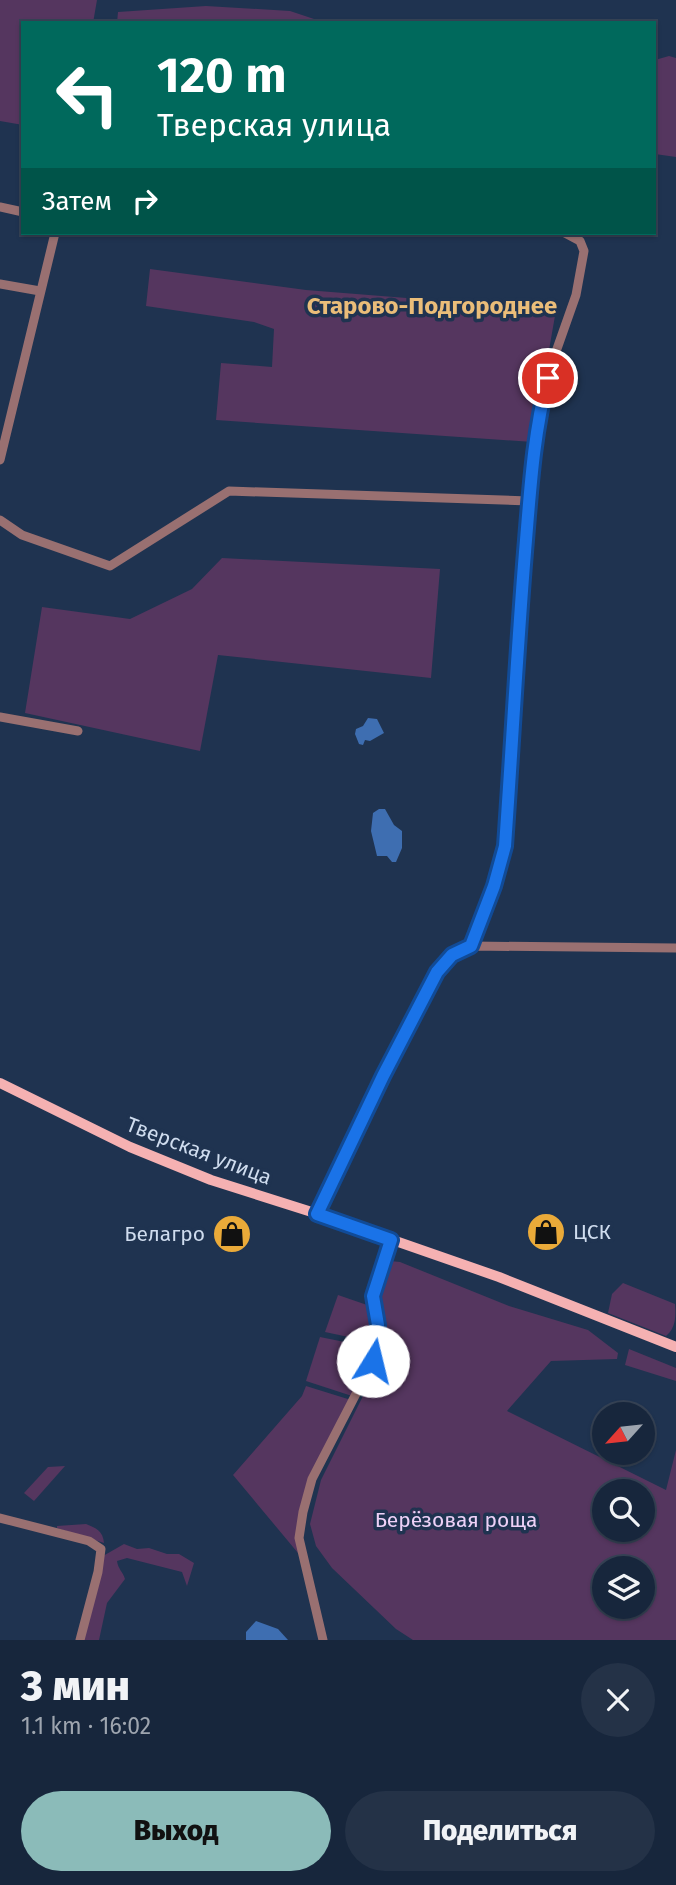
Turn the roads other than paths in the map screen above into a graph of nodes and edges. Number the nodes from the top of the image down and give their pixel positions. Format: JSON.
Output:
{"nodes":[{"id":1,"x":0,"y":207,"type":"edge"},
{"id":2,"x":21,"y":212,"type":"edge"},
{"id":3,"x":54,"y":235,"type":"edge"},
{"id":4,"x":572,"y":235,"type":"edge"},
{"id":5,"x":0,"y":284,"type":"edge"},
{"id":6,"x":40,"y":291,"type":"junction"},
{"id":7,"x":0,"y":460,"type":"edge"},
{"id":8,"x":529,"y":501,"type":"junction"},
{"id":9,"x":0,"y":520,"type":"edge"},
{"id":10,"x":0,"y":717,"type":"edge"},
{"id":11,"x":78,"y":731,"type":"dead end"},
{"id":12,"x":471,"y":946,"type":"junction"},
{"id":13,"x":676,"y":948,"type":"edge"},
{"id":14,"x":0,"y":1083,"type":"edge"},
{"id":15,"x":317,"y":1214,"type":"junction"},
{"id":16,"x":391,"y":1240,"type":"junction"},
{"id":17,"x":676,"y":1347,"type":"edge"},
{"id":18,"x":0,"y":1518,"type":"edge"},
{"id":19,"x":80,"y":1640,"type":"edge"},
{"id":20,"x":323,"y":1640,"type":"edge"}],
"edges":[{"from":1,"to":2,"type":"street"},
{"from":3,"to":6,"type":"street"},
{"from":4,"to":8,"type":"street"},
{"from":5,"to":6,"type":"street"},
{"from":6,"to":7,"type":"street"},
{"from":8,"to":9,"type":"street"},
{"from":8,"to":12,"type":"street"},
{"from":10,"to":11,"type":"street"},
{"from":12,"to":13,"type":"street"},
{"from":12,"to":15,"type":"street"},
{"from":14,"to":15,"type":"main road","name":"Тверская улица"},
{"from":15,"to":16,"type":"main road","name":"Тверская улица"},
{"from":16,"to":17,"type":"main road","name":"Тверская улица"},
{"from":16,"to":20,"type":"street"},
{"from":18,"to":19,"type":"street"}]}
